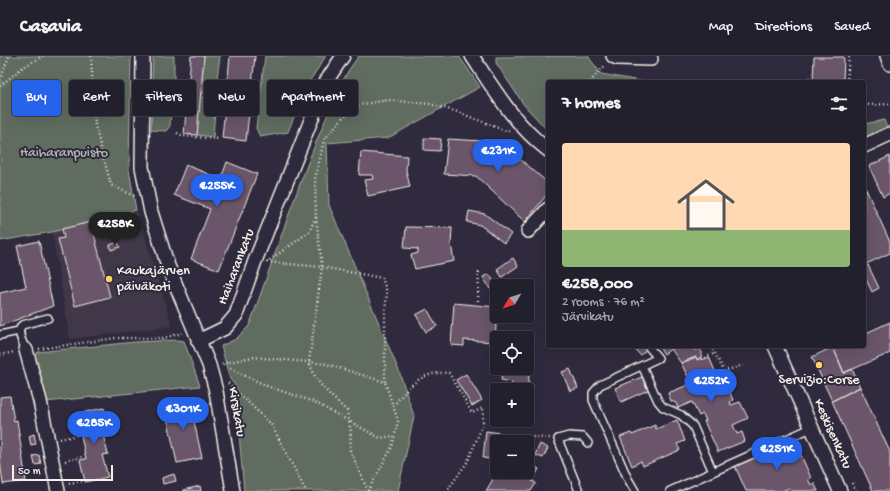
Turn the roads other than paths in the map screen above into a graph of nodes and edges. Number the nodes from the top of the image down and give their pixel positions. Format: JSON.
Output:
{"nodes":[{"id":1,"x":142,"y":56,"type":"edge"},
{"id":2,"x":343,"y":56,"type":"edge"},
{"id":3,"x":472,"y":56,"type":"edge"},
{"id":4,"x":888,"y":56,"type":"edge"},
{"id":5,"x":615,"y":57,"type":"edge"},
{"id":6,"x":652,"y":59,"type":"dead end"},
{"id":7,"x":890,"y":64,"type":"edge"},
{"id":8,"x":890,"y":134,"type":"edge"},
{"id":9,"x":866,"y":145,"type":"edge"},
{"id":10,"x":546,"y":148,"type":"edge"},
{"id":11,"x":546,"y":211,"type":"edge"},
{"id":12,"x":528,"y":231,"type":"dead end"},
{"id":13,"x":48,"y":318,"type":"dead end"},
{"id":14,"x":19,"y":331,"type":"junction"},
{"id":15,"x":0,"y":335,"type":"edge"},
{"id":16,"x":198,"y":341,"type":"junction"},
{"id":17,"x":650,"y":348,"type":"edge"},
{"id":18,"x":776,"y":348,"type":"edge"},
{"id":19,"x":26,"y":350,"type":"joint"},
{"id":20,"x":642,"y":366,"type":"junction"},
{"id":21,"x":811,"y":428,"type":"junction"},
{"id":22,"x":588,"y":443,"type":"dead end"},
{"id":23,"x":713,"y":472,"type":"junction"},
{"id":24,"x":58,"y":491,"type":"edge"},
{"id":25,"x":233,"y":491,"type":"edge"},
{"id":26,"x":579,"y":491,"type":"edge"},
{"id":27,"x":635,"y":491,"type":"edge"},
{"id":28,"x":670,"y":491,"type":"edge"},
{"id":29,"x":840,"y":491,"type":"edge"}],
"edges":[{"from":1,"to":16,"type":"street","name":"Kirsikatu"},
{"from":2,"to":16,"type":"street","name":"Haiharankatu"},
{"from":3,"to":10,"type":"street"},
{"from":4,"to":7,"type":"street"},
{"from":5,"to":6,"type":"street"},
{"from":8,"to":9,"type":"street"},
{"from":11,"to":12,"type":"street"},
{"from":13,"to":14,"type":"lane"},
{"from":14,"to":15,"type":"lane"},
{"from":14,"to":19,"type":"lane"},
{"from":16,"to":25,"type":"street","name":"Kirsikatu"},
{"from":17,"to":20,"type":"lane"},
{"from":18,"to":21,"type":"street","name":"Keskisenkatu"},
{"from":19,"to":24,"type":"street"},
{"from":20,"to":23,"type":"lane"},
{"from":20,"to":27,"type":"lane"},
{"from":21,"to":23,"type":"lane"},
{"from":21,"to":29,"type":"street","name":"Keskisenkatu"},
{"from":22,"to":26,"type":"lane"},
{"from":23,"to":28,"type":"lane"}]}
